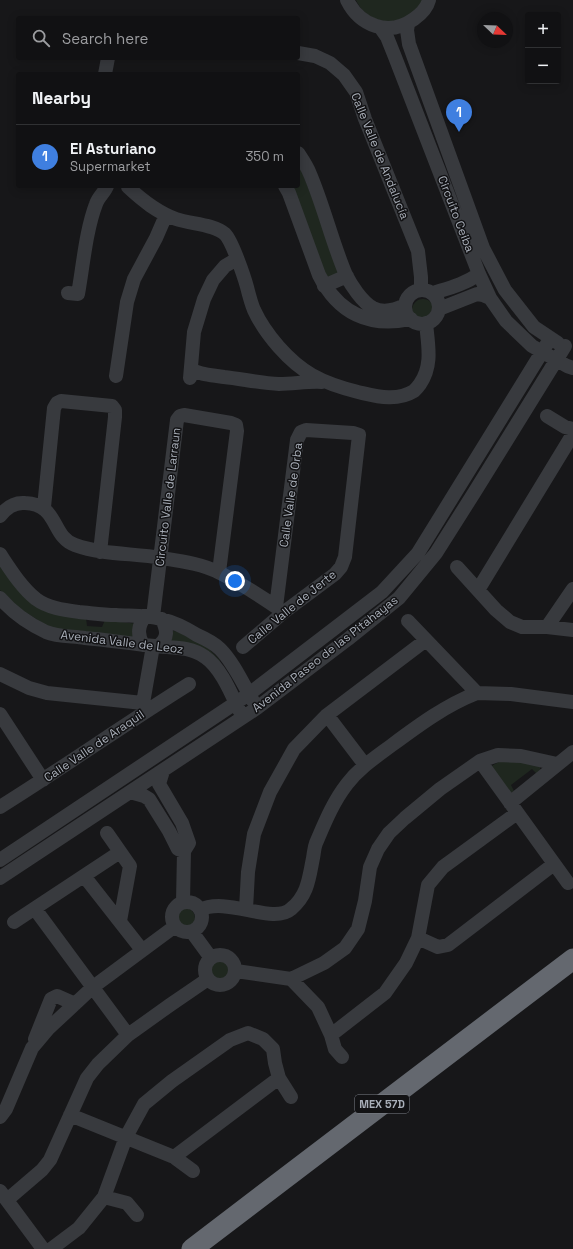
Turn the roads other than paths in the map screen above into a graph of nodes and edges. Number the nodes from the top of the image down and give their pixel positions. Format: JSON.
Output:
{"nodes":[{"id":1,"x":347,"y":0,"type":"edge"},
{"id":2,"x":429,"y":0,"type":"edge"},
{"id":3,"x":408,"y":24,"type":"junction"},
{"id":4,"x":380,"y":27,"type":"junction"},
{"id":5,"x":300,"y":53,"type":"edge"},
{"id":6,"x":108,"y":60,"type":"edge"},
{"id":7,"x":105,"y":72,"type":"edge"},
{"id":8,"x":300,"y":156,"type":"edge"},
{"id":9,"x":106,"y":188,"type":"edge"},
{"id":10,"x":112,"y":188,"type":"edge"},
{"id":11,"x":127,"y":188,"type":"edge"},
{"id":12,"x":130,"y":188,"type":"edge"},
{"id":13,"x":286,"y":188,"type":"edge"},
{"id":14,"x":166,"y":215,"type":"junction"},
{"id":15,"x":236,"y":259,"type":"junction"},
{"id":16,"x":479,"y":274,"type":"junction"},
{"id":17,"x":347,"y":276,"type":"junction"},
{"id":18,"x":324,"y":286,"type":"junction"},
{"id":19,"x":427,"y":291,"type":"junction"},
{"id":20,"x":68,"y":293,"type":"dead end"},
{"id":21,"x":490,"y":298,"type":"junction"},
{"id":22,"x":405,"y":305,"type":"junction"},
{"id":23,"x":439,"y":309,"type":"junction"},
{"id":24,"x":411,"y":319,"type":"junction"},
{"id":25,"x":426,"y":323,"type":"junction"},
{"id":26,"x":550,"y":339,"type":"junction"},
{"id":27,"x":569,"y":348,"type":"edge"},
{"id":28,"x":542,"y":352,"type":"junction"},
{"id":29,"x":556,"y":360,"type":"junction"},
{"id":30,"x":573,"y":368,"type":"edge"},
{"id":31,"x":116,"y":376,"type":"dead end"},
{"id":32,"x":327,"y":382,"type":"junction"},
{"id":33,"x":547,"y":416,"type":"dead end"},
{"id":34,"x":573,"y":429,"type":"edge"},
{"id":35,"x":573,"y":434,"type":"edge"},
{"id":36,"x":460,"y":486,"type":"junction"},
{"id":37,"x":474,"y":494,"type":"junction"},
{"id":38,"x":44,"y":507,"type":"junction"},
{"id":39,"x":0,"y":516,"type":"edge"},
{"id":40,"x":100,"y":552,"type":"junction"},
{"id":41,"x":0,"y":554,"type":"edge"},
{"id":42,"x":161,"y":557,"type":"junction"},
{"id":43,"x":341,"y":567,"type":"joint"},
{"id":44,"x":457,"y":567,"type":"dead end"},
{"id":45,"x":219,"y":572,"type":"junction"},
{"id":46,"x":573,"y":589,"type":"edge"},
{"id":47,"x":478,"y":590,"type":"junction"},
{"id":48,"x":0,"y":598,"type":"edge"},
{"id":49,"x":280,"y":609,"type":"junction"},
{"id":50,"x":153,"y":617,"type":"junction"},
{"id":51,"x":408,"y":621,"type":"dead end"},
{"id":52,"x":547,"y":627,"type":"junction"},
{"id":53,"x":573,"y":630,"type":"edge"},
{"id":54,"x":426,"y":640,"type":"junction"},
{"id":55,"x":151,"y":646,"type":"junction"},
{"id":56,"x":243,"y":647,"type":"dead end"},
{"id":57,"x":228,"y":659,"type":"junction"},
{"id":58,"x":216,"y":666,"type":"junction"},
{"id":59,"x":0,"y":674,"type":"edge"},
{"id":60,"x":189,"y":684,"type":"dead end"},
{"id":61,"x":477,"y":693,"type":"junction"},
{"id":62,"x":249,"y":694,"type":"junction"},
{"id":63,"x":573,"y":702,"type":"edge"},
{"id":64,"x":236,"y":703,"type":"junction"},
{"id":65,"x":143,"y":708,"type":"junction"},
{"id":66,"x":257,"y":708,"type":"junction"},
{"id":67,"x":0,"y":714,"type":"edge"},
{"id":68,"x":327,"y":715,"type":"junction"},
{"id":69,"x":243,"y":718,"type":"junction"},
{"id":70,"x":5,"y":732,"type":"edge"},
{"id":71,"x":573,"y":752,"type":"edge"},
{"id":72,"x":480,"y":761,"type":"junction"},
{"id":73,"x":557,"y":764,"type":"junction"},
{"id":74,"x":365,"y":765,"type":"junction"},
{"id":75,"x":163,"y":771,"type":"junction"},
{"id":76,"x":43,"y":780,"type":"junction"},
{"id":77,"x":130,"y":792,"type":"junction"},
{"id":78,"x":0,"y":807,"type":"edge"},
{"id":79,"x":513,"y":808,"type":"junction"},
{"id":80,"x":182,"y":823,"type":"junction"},
{"id":81,"x":169,"y":832,"type":"junction"},
{"id":82,"x":107,"y":833,"type":"dead end"},
{"id":83,"x":184,"y":851,"type":"junction"},
{"id":84,"x":120,"y":852,"type":"junction"},
{"id":85,"x":0,"y":860,"type":"edge"},
{"id":86,"x":554,"y":864,"type":"junction"},
{"id":87,"x":84,"y":876,"type":"junction"},
{"id":88,"x":0,"y":878,"type":"edge"},
{"id":89,"x":568,"y":883,"type":"dead end"},
{"id":90,"x":184,"y":902,"type":"junction"},
{"id":91,"x":35,"y":909,"type":"junction"},
{"id":92,"x":246,"y":909,"type":"junction"},
{"id":93,"x":200,"y":910,"type":"junction"},
{"id":94,"x":120,"y":921,"type":"junction"},
{"id":95,"x":14,"y":922,"type":"dead end"},
{"id":96,"x":174,"y":926,"type":"junction"},
{"id":97,"x":192,"y":932,"type":"junction"},
{"id":98,"x":418,"y":938,"type":"junction"},
{"id":99,"x":142,"y":950,"type":"junction"},
{"id":100,"x":211,"y":958,"type":"junction"},
{"id":101,"x":573,"y":959,"type":"edge"},
{"id":102,"x":236,"y":971,"type":"junction"},
{"id":103,"x":573,"y":976,"type":"edge"},
{"id":104,"x":291,"y":979,"type":"junction"},
{"id":105,"x":208,"y":980,"type":"junction"},
{"id":106,"x":92,"y":987,"type":"junction"},
{"id":107,"x":75,"y":1004,"type":"junction"},
{"id":108,"x":128,"y":1035,"type":"junction"},
{"id":109,"x":331,"y":1035,"type":"junction"},
{"id":110,"x":32,"y":1048,"type":"junction"},
{"id":111,"x":342,"y":1057,"type":"dead end"},
{"id":112,"x":279,"y":1078,"type":"junction"},
{"id":113,"x":291,"y":1097,"type":"dead end"},
{"id":114,"x":70,"y":1115,"type":"junction"},
{"id":115,"x":0,"y":1118,"type":"edge"},
{"id":116,"x":126,"y":1137,"type":"junction"},
{"id":117,"x":174,"y":1157,"type":"junction"},
{"id":118,"x":193,"y":1171,"type":"dead end"},
{"id":119,"x":3,"y":1196,"type":"edge"},
{"id":120,"x":104,"y":1197,"type":"junction"},
{"id":121,"x":137,"y":1215,"type":"dead end"},
{"id":122,"x":43,"y":1249,"type":"edge"},
{"id":123,"x":51,"y":1249,"type":"edge"},
{"id":124,"x":192,"y":1249,"type":"edge"},
{"id":125,"x":213,"y":1249,"type":"edge"}],
"edges":[{"from":1,"to":4,"type":"street"},
{"from":2,"to":3,"type":"street"},
{"from":3,"to":4,"type":"street"},
{"from":3,"to":26,"type":"street","name":"Circuito Ceiba"},
{"from":4,"to":16,"type":"street","name":"Circuito Ceiba"},
{"from":5,"to":19,"type":"street","name":"Calle Valle de Andalucía"},
{"from":6,"to":7,"type":"street"},
{"from":8,"to":17,"type":"street"},
{"from":9,"to":20,"type":"street"},
{"from":10,"to":11,"type":"street"},
{"from":12,"to":14,"type":"street"},
{"from":13,"to":18,"type":"street"},
{"from":14,"to":15,"type":"street"},
{"from":14,"to":31,"type":"street"},
{"from":15,"to":32,"type":"street"},
{"from":15,"to":32,"type":"street"},
{"from":16,"to":19,"type":"street"},
{"from":16,"to":21,"type":"street","name":"Circuito Ceiba"},
{"from":17,"to":18,"type":"street"},
{"from":17,"to":22,"type":"street"},
{"from":18,"to":24,"type":"street"},
{"from":19,"to":22,"type":"street"},
{"from":19,"to":23,"type":"street"},
{"from":21,"to":23,"type":"street"},
{"from":21,"to":28,"type":"street","name":"Circuito Ceiba"},
{"from":22,"to":24,"type":"street"},
{"from":23,"to":25,"type":"street"},
{"from":24,"to":25,"type":"street"},
{"from":25,"to":32,"type":"street"},
{"from":26,"to":27,"type":"street","name":"Circuito Ceiba"},
{"from":26,"to":28,"type":"street","name":"Avenida Paseo de las Pitahayas"},
{"from":27,"to":29,"type":"street","name":"Avenida Paseo de las Pitahayas"},
{"from":28,"to":29,"type":"street","name":"Circuito Ceiba"},
{"from":28,"to":36,"type":"street","name":"Avenida Paseo de las Pitahayas"},
{"from":29,"to":30,"type":"street","name":"Circuito Ceiba"},
{"from":29,"to":37,"type":"street","name":"Avenida Paseo de las Pitahayas"},
{"from":33,"to":34,"type":"street"},
{"from":35,"to":47,"type":"street"},
{"from":36,"to":37,"type":"street"},
{"from":36,"to":62,"type":"street","name":"Avenida Paseo de las Pitahayas"},
{"from":37,"to":66,"type":"street","name":"Avenida Paseo de las Pitahayas"},
{"from":38,"to":39,"type":"street"},
{"from":38,"to":40,"type":"street"},
{"from":38,"to":40,"type":"street"},
{"from":40,"to":42,"type":"street"},
{"from":41,"to":50,"type":"street","name":"Avenida Valle de Leoz"},
{"from":42,"to":45,"type":"street"},
{"from":42,"to":45,"type":"street","name":"Circuito Valle de Larraun"},
{"from":42,"to":50,"type":"street","name":"Circuito Valle de Larraun"},
{"from":43,"to":49,"type":"street","name":"Calle Valle de Jerte"},
{"from":43,"to":49,"type":"street","name":"Calle Valle de Orba"},
{"from":44,"to":47,"type":"street"},
{"from":45,"to":49,"type":"street"},
{"from":46,"to":52,"type":"street"},
{"from":47,"to":52,"type":"street"},
{"from":48,"to":55,"type":"street","name":"Avenida Valle de Leoz"},
{"from":49,"to":56,"type":"street","name":"Calle Valle de Jerte"},
{"from":50,"to":55,"type":"street","name":"Circuito Valle de Larraun"},
{"from":50,"to":55,"type":"street","name":"Circuito Valle de Larraun"},
{"from":50,"to":57,"type":"street","name":"Avenida Valle de Leoz"},
{"from":51,"to":54,"type":"street"},
{"from":52,"to":53,"type":"street"},
{"from":54,"to":61,"type":"street"},
{"from":54,"to":68,"type":"street"},
{"from":55,"to":58,"type":"street","name":"Avenida Valle de Leoz"},
{"from":55,"to":65,"type":"street","name":"Circuito Valle de Larraun"},
{"from":57,"to":58,"type":"street"},
{"from":57,"to":62,"type":"street","name":"Avenida Valle de Leoz"},
{"from":58,"to":64,"type":"street","name":"Avenida Valle de Leoz"},
{"from":59,"to":65,"type":"street"},
{"from":60,"to":65,"type":"street","name":"Calle Valle de Araquil"},
{"from":61,"to":63,"type":"street"},
{"from":61,"to":74,"type":"street"},
{"from":62,"to":64,"type":"street","name":"Avenida Paseo de las Pitahayas"},
{"from":62,"to":66,"type":"street","name":"Avenida Valle de Leoz"},
{"from":64,"to":69,"type":"street","name":"Avenida Valle de Leoz"},
{"from":64,"to":85,"type":"street","name":"Avenida Paseo de las Pitahayas"},
{"from":65,"to":76,"type":"street","name":"Calle Valle de Araquil"},
{"from":66,"to":69,"type":"street","name":"Avenida Paseo de las Pitahayas"},
{"from":67,"to":70,"type":"street"},
{"from":68,"to":74,"type":"street"},
{"from":68,"to":92,"type":"street"},
{"from":69,"to":75,"type":"street","name":"Avenida Paseo de las Pitahayas"},
{"from":70,"to":76,"type":"street"},
{"from":71,"to":73,"type":"street"},
{"from":72,"to":73,"type":"street"},
{"from":72,"to":79,"type":"street"},
{"from":72,"to":104,"type":"street"},
{"from":73,"to":79,"type":"street"},
{"from":74,"to":92,"type":"street"},
{"from":75,"to":77,"type":"street","name":"Avenida Paseo de las Pitahayas"},
{"from":75,"to":80,"type":"street"},
{"from":76,"to":78,"type":"street","name":"Calle Valle de Araquil"},
{"from":77,"to":81,"type":"street"},
{"from":77,"to":88,"type":"street","name":"Avenida Paseo de las Pitahayas"},
{"from":79,"to":86,"type":"street"},
{"from":79,"to":98,"type":"street"},
{"from":80,"to":81,"type":"street"},
{"from":80,"to":83,"type":"street"},
{"from":81,"to":83,"type":"street"},
{"from":82,"to":84,"type":"street"},
{"from":83,"to":90,"type":"street"},
{"from":84,"to":87,"type":"street"},
{"from":84,"to":94,"type":"street"},
{"from":86,"to":89,"type":"street"},
{"from":86,"to":98,"type":"street"},
{"from":87,"to":91,"type":"street"},
{"from":87,"to":94,"type":"street"},
{"from":90,"to":93,"type":"street"},
{"from":90,"to":96,"type":"street"},
{"from":91,"to":95,"type":"street"},
{"from":91,"to":106,"type":"street"},
{"from":92,"to":93,"type":"street"},
{"from":93,"to":97,"type":"street"},
{"from":94,"to":99,"type":"street"},
{"from":96,"to":97,"type":"street"},
{"from":96,"to":99,"type":"street"},
{"from":97,"to":100,"type":"street"},
{"from":98,"to":109,"type":"street"},
{"from":99,"to":106,"type":"street"},
{"from":100,"to":102,"type":"street"},
{"from":100,"to":105,"type":"street"},
{"from":101,"to":124,"type":"highway","number":"MEX 57D"},
{"from":102,"to":104,"type":"street"},
{"from":102,"to":105,"type":"street"},
{"from":103,"to":125,"type":"highway","number":"MEX 57D"},
{"from":104,"to":109,"type":"street"},
{"from":105,"to":108,"type":"street"},
{"from":106,"to":107,"type":"street"},
{"from":106,"to":108,"type":"street"},
{"from":107,"to":110,"type":"street"},
{"from":107,"to":110,"type":"street"},
{"from":108,"to":114,"type":"street"},
{"from":109,"to":111,"type":"street"},
{"from":110,"to":115,"type":"street"},
{"from":112,"to":113,"type":"street"},
{"from":112,"to":116,"type":"street"},
{"from":112,"to":117,"type":"street"},
{"from":114,"to":116,"type":"street"},
{"from":114,"to":119,"type":"street"},
{"from":116,"to":117,"type":"street"},
{"from":116,"to":120,"type":"street"},
{"from":117,"to":118,"type":"street"},
{"from":119,"to":122,"type":"street"},
{"from":120,"to":121,"type":"street"},
{"from":120,"to":123,"type":"street"}]}
